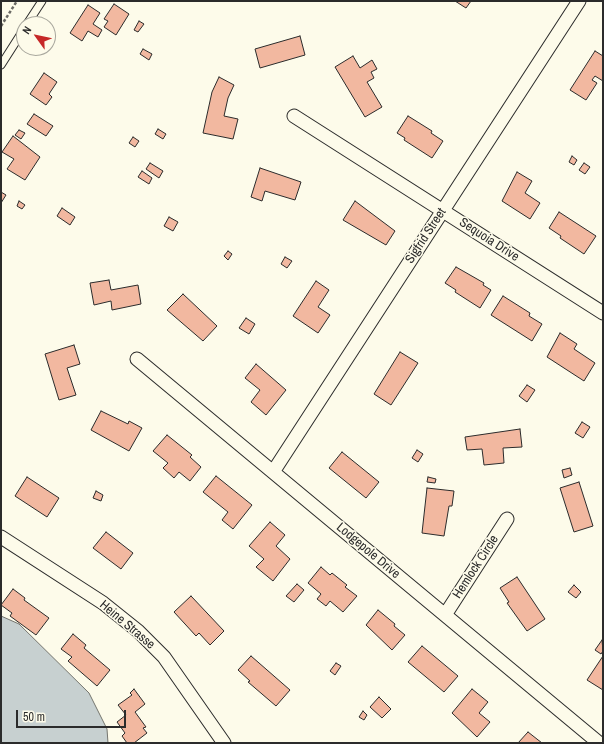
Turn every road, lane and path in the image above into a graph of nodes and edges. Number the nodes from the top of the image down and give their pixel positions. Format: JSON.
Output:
{"nodes":[{"id":1,"x":17,"y":1,"type":"edge"},
{"id":2,"x":42,"y":1,"type":"edge"},
{"id":3,"x":579,"y":1,"type":"edge"},
{"id":4,"x":32,"y":16,"type":"edge"},
{"id":5,"x":1,"y":26,"type":"edge"},
{"id":6,"x":16,"y":41,"type":"edge"},
{"id":7,"x":1,"y":64,"type":"edge"},
{"id":8,"x":294,"y":116,"type":"dead end"},
{"id":9,"x":442,"y":210,"type":"junction"},
{"id":10,"x":603,"y":313,"type":"edge"},
{"id":11,"x":137,"y":359,"type":"dead end"},
{"id":12,"x":273,"y":472,"type":"junction"},
{"id":13,"x":507,"y":519,"type":"dead end"},
{"id":14,"x":1,"y":537,"type":"edge"},
{"id":15,"x":445,"y":615,"type":"junction"},
{"id":16,"x":224,"y":743,"type":"edge"},
{"id":17,"x":600,"y":743,"type":"edge"}],
"edges":[{"from":1,"to":5,"type":"path"},
{"from":2,"to":4,"type":"lane"},
{"from":3,"to":9,"type":"street","name":"Sigfrid Street"},
{"from":6,"to":7,"type":"lane"},
{"from":8,"to":9,"type":"street","name":"Sequoia Drive"},
{"from":9,"to":10,"type":"street","name":"Sequoia Drive"},
{"from":9,"to":12,"type":"street","name":"Sigfrid Street"},
{"from":11,"to":12,"type":"street","name":"Lodgepole Drive"},
{"from":12,"to":15,"type":"street","name":"Lodgepole Drive"},
{"from":13,"to":15,"type":"street","name":"Hemlock Circle"},
{"from":14,"to":16,"type":"street","name":"Heine Strasse"},
{"from":15,"to":17,"type":"street","name":"Lodgepole Drive"}]}
